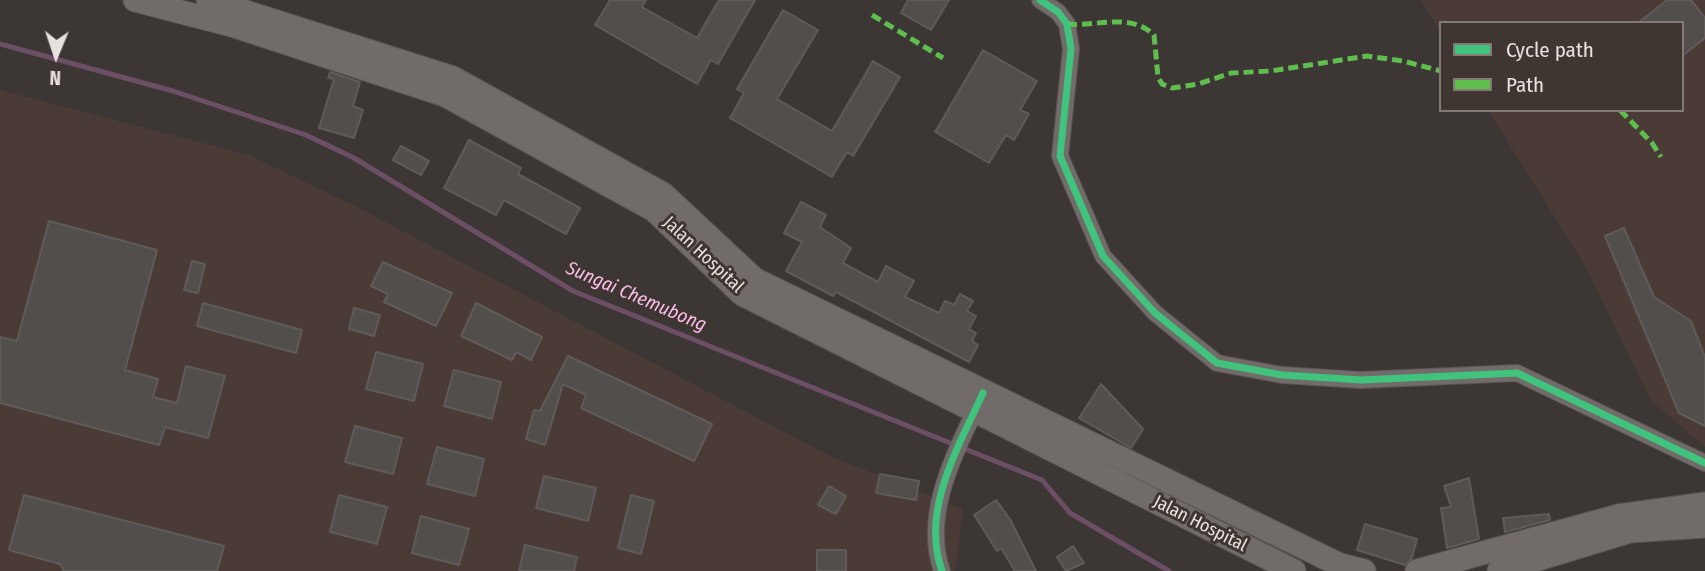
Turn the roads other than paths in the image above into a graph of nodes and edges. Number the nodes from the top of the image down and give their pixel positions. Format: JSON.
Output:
{"nodes":[{"id":1,"x":135,"y":0,"type":"edge"},
{"id":2,"x":208,"y":0,"type":"edge"},
{"id":3,"x":1040,"y":0,"type":"edge"},
{"id":4,"x":659,"y":202,"type":"junction"},
{"id":5,"x":975,"y":410,"type":"junction"},
{"id":6,"x":1705,"y":463,"type":"edge"},
{"id":7,"x":1705,"y":504,"type":"edge"},
{"id":8,"x":1705,"y":526,"type":"edge"},
{"id":9,"x":942,"y":571,"type":"edge"},
{"id":10,"x":1294,"y":571,"type":"edge"},
{"id":11,"x":1364,"y":571,"type":"edge"},
{"id":12,"x":1417,"y":571,"type":"edge"},
{"id":13,"x":1499,"y":571,"type":"edge"}],
"edges":[{"from":1,"to":4,"type":"main road","name":"Jalan Hospital"},
{"from":2,"to":4,"type":"main road","name":"Jalan Hospital"},
{"from":3,"to":6,"type":"street"},
{"from":4,"to":5,"type":"main road","name":"Jalan Hospital"},
{"from":5,"to":9,"type":"street"},
{"from":5,"to":10,"type":"main road","name":"Jalan Hospital"},
{"from":5,"to":11,"type":"main road","name":"Jalan Hospital"},
{"from":7,"to":12,"type":"main road"},
{"from":8,"to":13,"type":"main road"}]}
